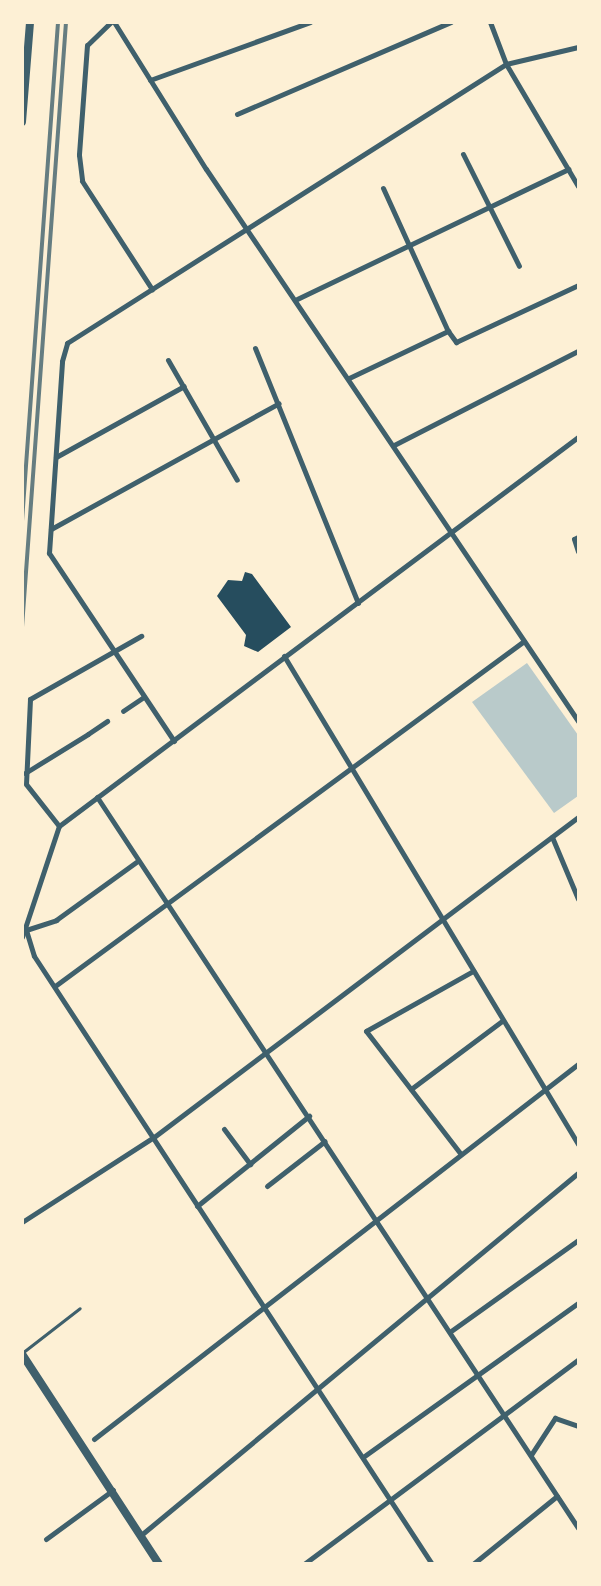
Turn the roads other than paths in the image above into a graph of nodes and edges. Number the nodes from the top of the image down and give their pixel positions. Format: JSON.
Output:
{"nodes":[{"id":1,"x":30,"y":22,"type":"edge"},
{"id":2,"x":113,"y":22,"type":"edge"},
{"id":3,"x":310,"y":22,"type":"edge"},
{"id":4,"x":451,"y":22,"type":"edge"},
{"id":5,"x":490,"y":22,"type":"edge"},
{"id":6,"x":578,"y":47,"type":"edge"},
{"id":7,"x":506,"y":64,"type":"junction"},
{"id":8,"x":150,"y":80,"type":"junction"},
{"id":9,"x":24,"y":88,"type":"edge"},
{"id":10,"x":237,"y":114,"type":"dead end"},
{"id":11,"x":22,"y":122,"type":"edge"},
{"id":12,"x":464,"y":154,"type":"dead end"},
{"id":13,"x":568,"y":169,"type":"junction"},
{"id":14,"x":578,"y":186,"type":"edge"},
{"id":15,"x":382,"y":188,"type":"dead end"},
{"id":16,"x":490,"y":208,"type":"junction"},
{"id":17,"x":249,"y":230,"type":"junction"},
{"id":18,"x":409,"y":245,"type":"junction"},
{"id":19,"x":519,"y":266,"type":"dead end"},
{"id":20,"x":578,"y":285,"type":"edge"},
{"id":21,"x":152,"y":289,"type":"junction"},
{"id":22,"x":297,"y":299,"type":"junction"},
{"id":23,"x":448,"y":331,"type":"junction"},
{"id":24,"x":256,"y":348,"type":"dead end"},
{"id":25,"x":578,"y":351,"type":"edge"},
{"id":26,"x":168,"y":360,"type":"dead end"},
{"id":27,"x":349,"y":378,"type":"junction"},
{"id":28,"x":184,"y":386,"type":"junction"},
{"id":29,"x":279,"y":403,"type":"junction"},
{"id":30,"x":578,"y":437,"type":"edge"},
{"id":31,"x":214,"y":438,"type":"junction"},
{"id":32,"x":394,"y":445,"type":"junction"},
{"id":33,"x":56,"y":456,"type":"junction"},
{"id":34,"x":237,"y":480,"type":"dead end"},
{"id":35,"x":51,"y":529,"type":"junction"},
{"id":36,"x":453,"y":534,"type":"junction"},
{"id":37,"x":576,"y":538,"type":"edge"},
{"id":38,"x":578,"y":551,"type":"edge"},
{"id":39,"x":358,"y":603,"type":"junction"},
{"id":40,"x":141,"y":636,"type":"dead end"},
{"id":41,"x":524,"y":642,"type":"junction"},
{"id":42,"x":112,"y":651,"type":"junction"},
{"id":43,"x":284,"y":656,"type":"junction"},
{"id":44,"x":144,"y":697,"type":"junction"},
{"id":45,"x":123,"y":711,"type":"dead end"},
{"id":46,"x":107,"y":721,"type":"dead end"},
{"id":47,"x":578,"y":721,"type":"edge"},
{"id":48,"x":88,"y":734,"type":"joint"},
{"id":49,"x":174,"y":741,"type":"junction"},
{"id":50,"x":352,"y":768,"type":"junction"},
{"id":51,"x":25,"y":773,"type":"junction"},
{"id":52,"x":97,"y":797,"type":"junction"},
{"id":53,"x":578,"y":817,"type":"edge"},
{"id":54,"x":59,"y":826,"type":"junction"},
{"id":55,"x":552,"y":837,"type":"junction"},
{"id":56,"x":136,"y":862,"type":"junction"},
{"id":57,"x":576,"y":884,"type":"edge"},
{"id":58,"x":578,"y":899,"type":"edge"},
{"id":59,"x":164,"y":905,"type":"junction"},
{"id":60,"x":443,"y":918,"type":"junction"},
{"id":61,"x":26,"y":930,"type":"junction"},
{"id":62,"x":22,"y":937,"type":"edge"},
{"id":63,"x":473,"y":971,"type":"junction"},
{"id":64,"x":55,"y":986,"type":"junction"},
{"id":65,"x":502,"y":1021,"type":"junction"},
{"id":66,"x":264,"y":1053,"type":"junction"},
{"id":67,"x":578,"y":1064,"type":"edge"},
{"id":68,"x":411,"y":1089,"type":"junction"},
{"id":69,"x":545,"y":1090,"type":"junction"},
{"id":70,"x":310,"y":1116,"type":"junction"},
{"id":71,"x":224,"y":1128,"type":"dead end"},
{"id":72,"x":154,"y":1137,"type":"junction"},
{"id":73,"x":325,"y":1141,"type":"junction"},
{"id":74,"x":578,"y":1144,"type":"edge"},
{"id":75,"x":460,"y":1153,"type":"junction"},
{"id":76,"x":250,"y":1164,"type":"junction"},
{"id":77,"x":578,"y":1173,"type":"edge"},
{"id":78,"x":267,"y":1186,"type":"dead end"},
{"id":79,"x":197,"y":1206,"type":"junction"},
{"id":80,"x":374,"y":1219,"type":"junction"},
{"id":81,"x":22,"y":1222,"type":"edge"},
{"id":82,"x":578,"y":1240,"type":"edge"},
{"id":83,"x":428,"y":1296,"type":"junction"},
{"id":84,"x":578,"y":1303,"type":"edge"},
{"id":85,"x":80,"y":1308,"type":"dead end"},
{"id":86,"x":261,"y":1309,"type":"junction"},
{"id":87,"x":451,"y":1331,"type":"junction"},
{"id":88,"x":22,"y":1353,"type":"edge"},
{"id":89,"x":578,"y":1360,"type":"edge"},
{"id":90,"x":479,"y":1372,"type":"junction"},
{"id":91,"x":316,"y":1386,"type":"junction"},
{"id":92,"x":504,"y":1414,"type":"junction"},
{"id":93,"x":578,"y":1426,"type":"edge"},
{"id":94,"x":94,"y":1439,"type":"dead end"},
{"id":95,"x":531,"y":1455,"type":"junction"},
{"id":96,"x":363,"y":1457,"type":"junction"},
{"id":97,"x":114,"y":1490,"type":"junction"},
{"id":98,"x":557,"y":1496,"type":"junction"},
{"id":99,"x":390,"y":1498,"type":"junction"},
{"id":100,"x":578,"y":1528,"type":"edge"},
{"id":101,"x":141,"y":1535,"type":"junction"},
{"id":102,"x":46,"y":1538,"type":"dead end"},
{"id":103,"x":159,"y":1564,"type":"edge"},
{"id":104,"x":304,"y":1564,"type":"edge"},
{"id":105,"x":432,"y":1564,"type":"edge"},
{"id":106,"x":473,"y":1564,"type":"edge"}],
"edges":[{"from":1,"to":9,"type":"street"},
{"from":2,"to":8,"type":"street"},
{"from":2,"to":21,"type":"street"},
{"from":3,"to":8,"type":"street"},
{"from":4,"to":10,"type":"street"},
{"from":5,"to":7,"type":"street"},
{"from":6,"to":7,"type":"street"},
{"from":7,"to":13,"type":"street"},
{"from":7,"to":17,"type":"street"},
{"from":8,"to":17,"type":"street"},
{"from":9,"to":11,"type":"street"},
{"from":12,"to":16,"type":"street"},
{"from":13,"to":14,"type":"street"},
{"from":13,"to":16,"type":"street"},
{"from":15,"to":18,"type":"street"},
{"from":16,"to":18,"type":"street"},
{"from":16,"to":19,"type":"street"},
{"from":17,"to":21,"type":"street"},
{"from":17,"to":22,"type":"street"},
{"from":18,"to":22,"type":"street"},
{"from":18,"to":23,"type":"street"},
{"from":20,"to":23,"type":"street"},
{"from":21,"to":33,"type":"street"},
{"from":22,"to":27,"type":"street"},
{"from":23,"to":27,"type":"street"},
{"from":24,"to":29,"type":"street"},
{"from":25,"to":32,"type":"street"},
{"from":26,"to":28,"type":"street"},
{"from":27,"to":32,"type":"street"},
{"from":28,"to":31,"type":"street"},
{"from":28,"to":33,"type":"street"},
{"from":29,"to":31,"type":"street"},
{"from":29,"to":39,"type":"street"},
{"from":30,"to":36,"type":"street"},
{"from":31,"to":34,"type":"street"},
{"from":31,"to":35,"type":"street"},
{"from":32,"to":36,"type":"street"},
{"from":33,"to":35,"type":"street"},
{"from":35,"to":42,"type":"street"},
{"from":36,"to":39,"type":"street"},
{"from":36,"to":41,"type":"street"},
{"from":37,"to":38,"type":"street"},
{"from":39,"to":43,"type":"street"},
{"from":40,"to":42,"type":"street"},
{"from":41,"to":47,"type":"street"},
{"from":41,"to":50,"type":"street"},
{"from":42,"to":44,"type":"street"},
{"from":42,"to":51,"type":"street"},
{"from":43,"to":49,"type":"street"},
{"from":43,"to":50,"type":"street"},
{"from":44,"to":45,"type":"street"},
{"from":44,"to":49,"type":"street"},
{"from":46,"to":48,"type":"street"},
{"from":48,"to":51,"type":"street"},
{"from":49,"to":52,"type":"street"},
{"from":50,"to":59,"type":"street"},
{"from":50,"to":60,"type":"street"},
{"from":51,"to":54,"type":"street"},
{"from":52,"to":54,"type":"street"},
{"from":52,"to":56,"type":"street"},
{"from":53,"to":55,"type":"street"},
{"from":54,"to":61,"type":"street"},
{"from":55,"to":57,"type":"street"},
{"from":55,"to":60,"type":"street"},
{"from":56,"to":59,"type":"street"},
{"from":56,"to":61,"type":"street"},
{"from":57,"to":58,"type":"street"},
{"from":59,"to":64,"type":"street"},
{"from":59,"to":66,"type":"street"},
{"from":60,"to":63,"type":"street"},
{"from":60,"to":66,"type":"street"},
{"from":61,"to":62,"type":"street"},
{"from":61,"to":64,"type":"street"},
{"from":63,"to":65,"type":"street"},
{"from":63,"to":68,"type":"street"},
{"from":64,"to":72,"type":"street"},
{"from":65,"to":68,"type":"street"},
{"from":65,"to":69,"type":"street"},
{"from":66,"to":70,"type":"street"},
{"from":66,"to":72,"type":"street"},
{"from":67,"to":69,"type":"street"},
{"from":68,"to":75,"type":"street"},
{"from":69,"to":74,"type":"street"},
{"from":69,"to":75,"type":"street"},
{"from":70,"to":73,"type":"street"},
{"from":70,"to":76,"type":"street"},
{"from":71,"to":76,"type":"street"},
{"from":72,"to":79,"type":"street"},
{"from":72,"to":81,"type":"street"},
{"from":73,"to":78,"type":"street"},
{"from":73,"to":80,"type":"street"},
{"from":75,"to":80,"type":"street"},
{"from":76,"to":79,"type":"street"},
{"from":77,"to":83,"type":"street"},
{"from":79,"to":86,"type":"street"},
{"from":80,"to":83,"type":"street"},
{"from":80,"to":86,"type":"street"},
{"from":82,"to":87,"type":"street"},
{"from":83,"to":87,"type":"street"},
{"from":83,"to":91,"type":"street"},
{"from":84,"to":90,"type":"street"},
{"from":85,"to":88,"type":"lane"},
{"from":86,"to":91,"type":"street"},
{"from":86,"to":94,"type":"street"},
{"from":87,"to":90,"type":"street"},
{"from":88,"to":97,"type":"street"},
{"from":89,"to":92,"type":"street"},
{"from":90,"to":92,"type":"street"},
{"from":90,"to":96,"type":"street"},
{"from":91,"to":96,"type":"street"},
{"from":91,"to":101,"type":"street"},
{"from":92,"to":95,"type":"street"},
{"from":92,"to":99,"type":"street"},
{"from":93,"to":95,"type":"street"},
{"from":95,"to":98,"type":"street"},
{"from":96,"to":99,"type":"street"},
{"from":97,"to":101,"type":"street"},
{"from":97,"to":102,"type":"street"},
{"from":98,"to":100,"type":"street"},
{"from":98,"to":106,"type":"street"},
{"from":99,"to":104,"type":"street"},
{"from":99,"to":105,"type":"street"},
{"from":101,"to":103,"type":"street"}]}
